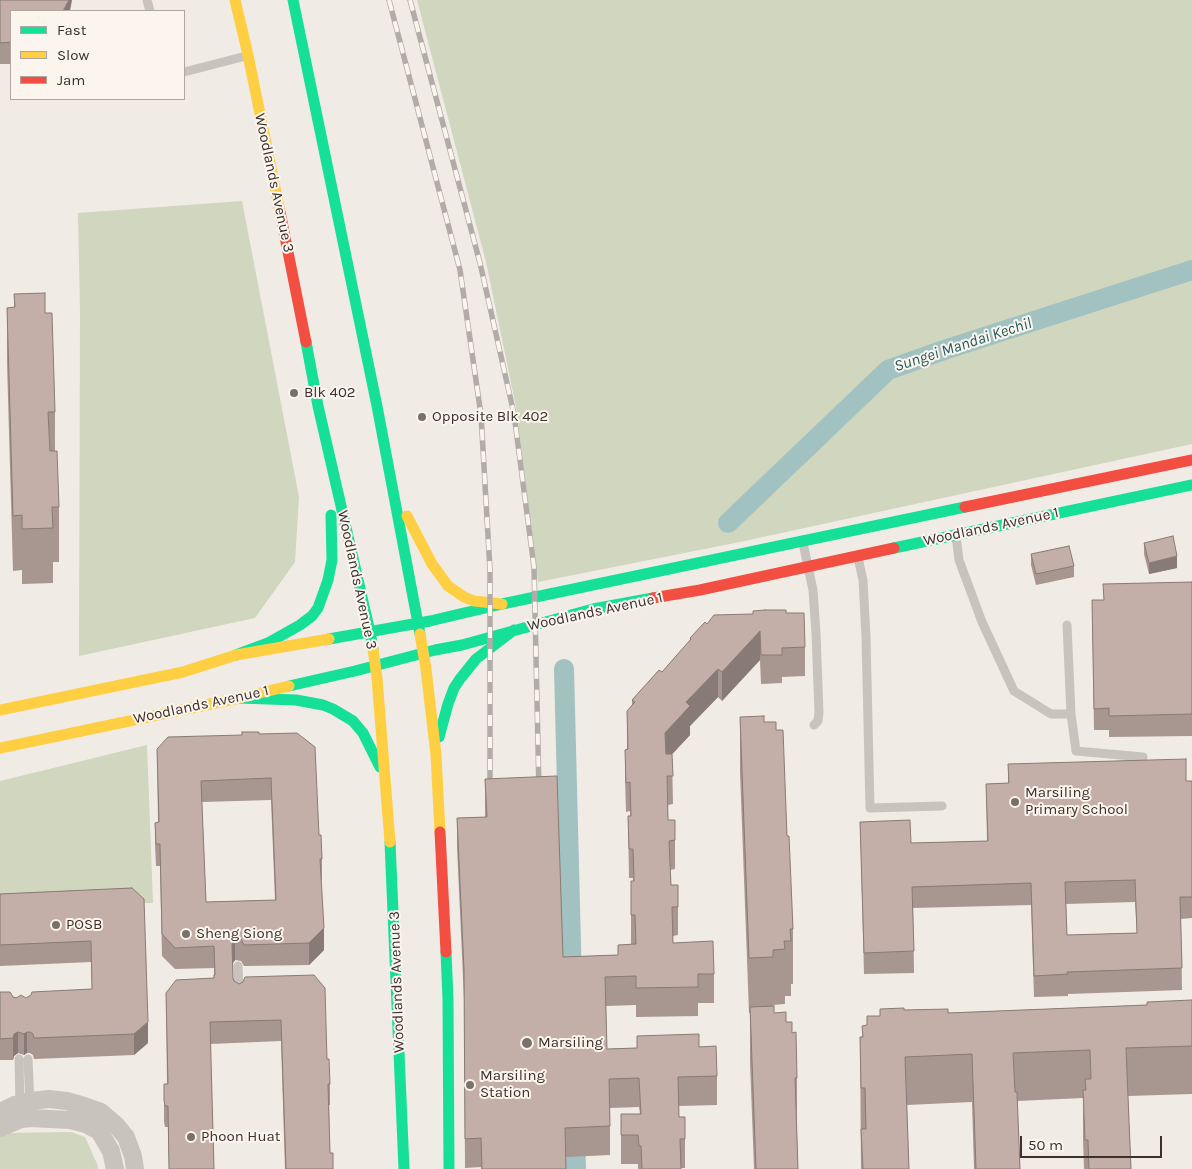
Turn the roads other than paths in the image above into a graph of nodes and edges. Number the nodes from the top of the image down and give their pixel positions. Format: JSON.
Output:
{"nodes":[{"id":1,"x":235,"y":0,"type":"edge"},
{"id":2,"x":293,"y":0,"type":"edge"},
{"id":3,"x":248,"y":55,"type":"junction"},
{"id":4,"x":185,"y":72,"type":"edge"},
{"id":5,"x":326,"y":437,"type":"junction"},
{"id":6,"x":386,"y":453,"type":"junction"},
{"id":7,"x":1192,"y":460,"type":"edge"},
{"id":8,"x":1192,"y":485,"type":"edge"},
{"id":9,"x":956,"y":534,"type":"junction"},
{"id":10,"x":802,"y":542,"type":"junction"},
{"id":11,"x":857,"y":556,"type":"junction"},
{"id":12,"x":808,"y":566,"type":"junction"},
{"id":13,"x":502,"y":604,"type":"junction"},
{"id":14,"x":418,"y":623,"type":"junction"},
{"id":15,"x":1067,"y":625,"type":"dead end"},
{"id":16,"x":514,"y":630,"type":"junction"},
{"id":17,"x":370,"y":632,"type":"junction"},
{"id":18,"x":424,"y":653,"type":"junction"},
{"id":19,"x":236,"y":655,"type":"junction"},
{"id":20,"x":376,"y":666,"type":"junction"},
{"id":21,"x":239,"y":698,"type":"junction"},
{"id":22,"x":0,"y":710,"type":"edge"},
{"id":23,"x":1071,"y":714,"type":"junction"},
{"id":24,"x":814,"y":725,"type":"dead end"},
{"id":25,"x":0,"y":748,"type":"edge"},
{"id":26,"x":436,"y":755,"type":"junction"},
{"id":27,"x":1143,"y":757,"type":"dead end"},
{"id":28,"x":385,"y":780,"type":"junction"},
{"id":29,"x":942,"y":806,"type":"dead end"},
{"id":30,"x":238,"y":966,"type":"dead end"},
{"id":31,"x":239,"y":999,"type":"edge"},
{"id":32,"x":23,"y":1059,"type":"dead end"},
{"id":33,"x":26,"y":1111,"type":"junction"},
{"id":34,"x":0,"y":1112,"type":"edge"},
{"id":35,"x":0,"y":1128,"type":"edge"},
{"id":36,"x":115,"y":1169,"type":"edge"},
{"id":37,"x":135,"y":1169,"type":"edge"},
{"id":38,"x":404,"y":1169,"type":"edge"},
{"id":39,"x":449,"y":1169,"type":"edge"}],
"edges":[{"from":1,"to":3,"type":"main road","name":"Woodlands Avenue 3"},
{"from":2,"to":6,"type":"main road"},
{"from":3,"to":4,"type":"lane"},
{"from":3,"to":5,"type":"main road","name":"Woodlands Avenue 3"},
{"from":5,"to":17,"type":"main road","name":"Woodlands Avenue 3"},
{"from":5,"to":19,"type":"main road"},
{"from":6,"to":13,"type":"main road"},
{"from":6,"to":14,"type":"main road"},
{"from":7,"to":10,"type":"main road","name":"Woodlands Avenue 1"},
{"from":8,"to":9,"type":"main road","name":"Woodlands Avenue 1"},
{"from":9,"to":11,"type":"main road","name":"Woodlands Avenue 1"},
{"from":9,"to":23,"type":"lane"},
{"from":10,"to":12,"type":"lane"},
{"from":10,"to":13,"type":"main road","name":"Woodlands Avenue 1"},
{"from":11,"to":12,"type":"main road","name":"Woodlands Avenue 1"},
{"from":11,"to":29,"type":"lane"},
{"from":12,"to":16,"type":"main road","name":"Woodlands Avenue 1"},
{"from":12,"to":24,"type":"lane"},
{"from":13,"to":14,"type":"main road","name":"Woodlands Avenue 1"},
{"from":14,"to":17,"type":"main road","name":"Woodlands Avenue 1"},
{"from":14,"to":18,"type":"main road"},
{"from":15,"to":23,"type":"lane"},
{"from":16,"to":18,"type":"main road","name":"Woodlands Avenue 1"},
{"from":16,"to":26,"type":"main road"},
{"from":17,"to":19,"type":"main road","name":"Woodlands Avenue 1"},
{"from":17,"to":20,"type":"main road","name":"Woodlands Avenue 3"},
{"from":18,"to":20,"type":"main road","name":"Woodlands Avenue 1"},
{"from":18,"to":26,"type":"main road"},
{"from":19,"to":22,"type":"main road","name":"Woodlands Avenue 1"},
{"from":20,"to":21,"type":"main road","name":"Woodlands Avenue 1"},
{"from":20,"to":28,"type":"main road","name":"Woodlands Avenue 3"},
{"from":21,"to":25,"type":"main road","name":"Woodlands Avenue 1"},
{"from":21,"to":28,"type":"main road"},
{"from":23,"to":27,"type":"lane"},
{"from":26,"to":39,"type":"main road"},
{"from":28,"to":38,"type":"main road","name":"Woodlands Avenue 3"},
{"from":30,"to":31,"type":"lane"},
{"from":32,"to":33,"type":"lane"},
{"from":33,"to":34,"type":"street"},
{"from":33,"to":35,"type":"street"},
{"from":33,"to":36,"type":"street"},
{"from":33,"to":37,"type":"street"}]}
